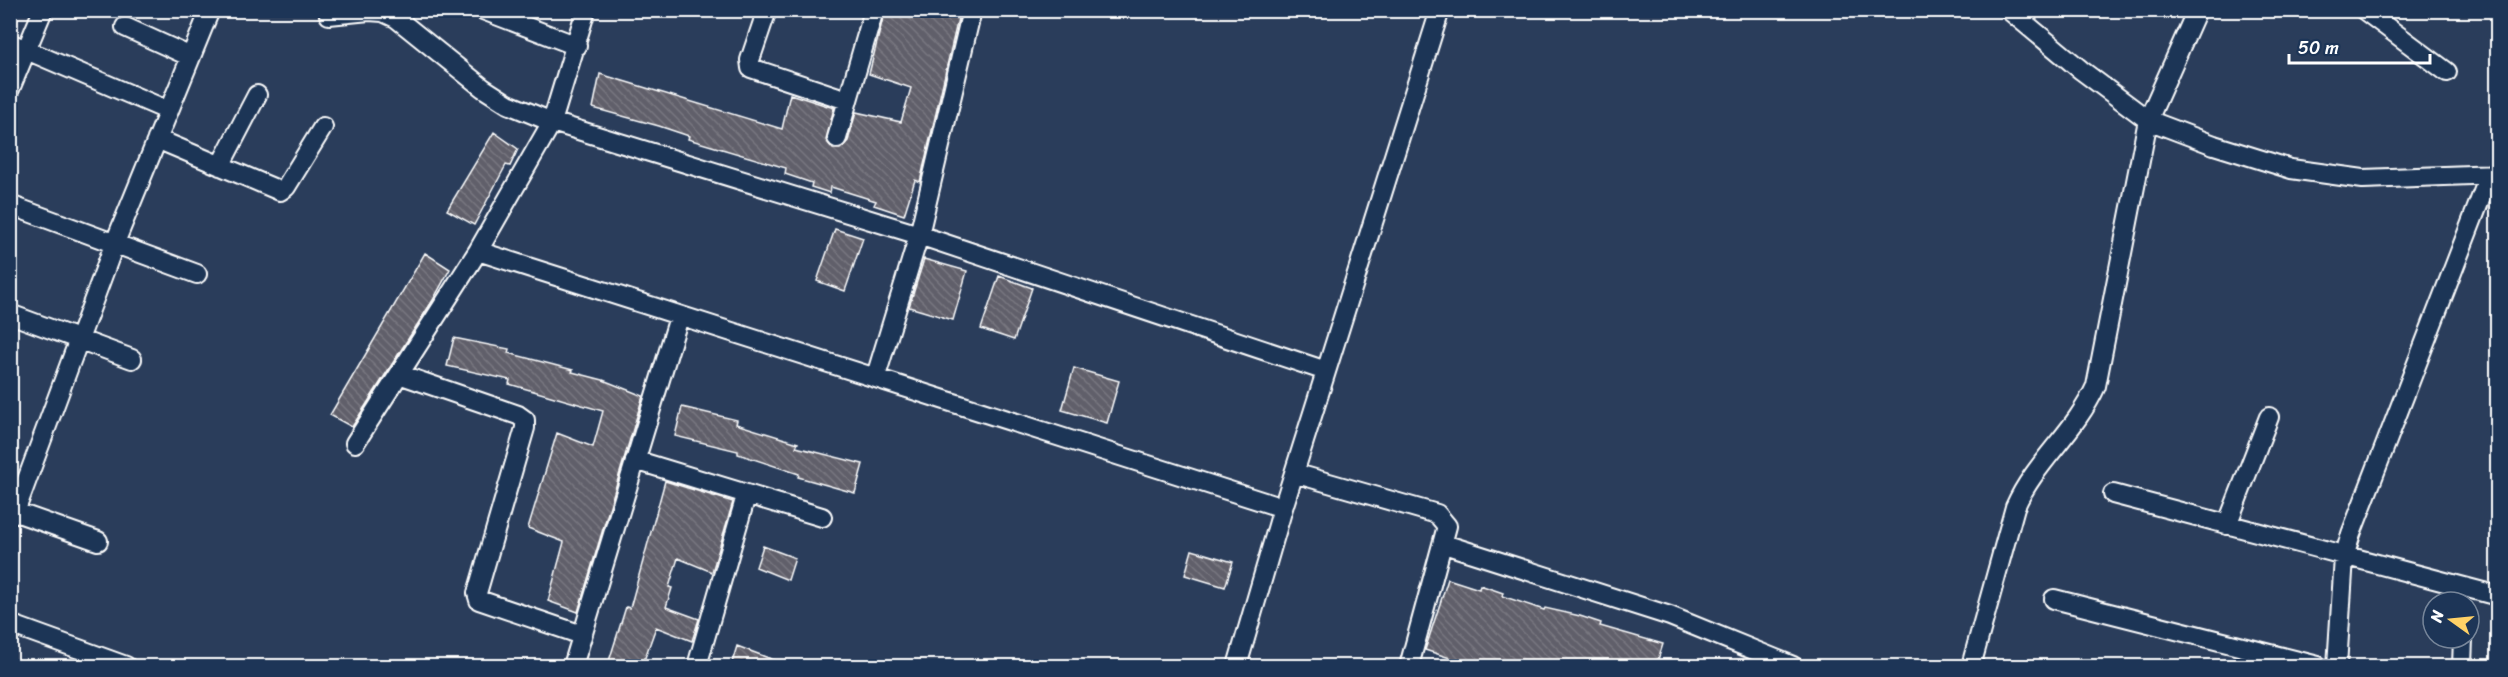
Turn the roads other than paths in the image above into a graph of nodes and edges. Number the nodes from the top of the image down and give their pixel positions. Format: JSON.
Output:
{"nodes":[{"id":1,"x":43,"y":10,"type":"edge"},
{"id":2,"x":210,"y":10,"type":"edge"},
{"id":3,"x":483,"y":10,"type":"edge"},
{"id":4,"x":586,"y":10,"type":"edge"},
{"id":5,"x":767,"y":10,"type":"edge"},
{"id":6,"x":874,"y":10,"type":"edge"},
{"id":7,"x":972,"y":10,"type":"edge"},
{"id":8,"x":1440,"y":10,"type":"edge"},
{"id":9,"x":2009,"y":10,"type":"edge"},
{"id":10,"x":2197,"y":10,"type":"edge"},
{"id":11,"x":2364,"y":10,"type":"edge"},
{"id":12,"x":329,"y":15,"type":"dead end"},
{"id":13,"x":125,"y":27,"type":"dead end"},
{"id":14,"x":18,"y":46,"type":"edge"},
{"id":15,"x":577,"y":46,"type":"junction"},
{"id":16,"x":191,"y":57,"type":"junction"},
{"id":17,"x":2447,"y":72,"type":"dead end"},
{"id":18,"x":10,"y":88,"type":"edge"},
{"id":19,"x":257,"y":95,"type":"dead end"},
{"id":20,"x":847,"y":100,"type":"junction"},
{"id":21,"x":169,"y":111,"type":"junction"},
{"id":22,"x":2148,"y":120,"type":"junction"},
{"id":23,"x":552,"y":122,"type":"junction"},
{"id":24,"x":323,"y":127,"type":"dead end"},
{"id":25,"x":837,"y":138,"type":"dead end"},
{"id":26,"x":157,"y":139,"type":"junction"},
{"id":27,"x":220,"y":166,"type":"junction"},
{"id":28,"x":2494,"y":174,"type":"edge"},
{"id":29,"x":10,"y":205,"type":"edge"},
{"id":30,"x":919,"y":235,"type":"junction"},
{"id":31,"x":114,"y":245,"type":"junction"},
{"id":32,"x":478,"y":251,"type":"junction"},
{"id":33,"x":197,"y":274,"type":"dead end"},
{"id":34,"x":10,"y":314,"type":"edge"},
{"id":35,"x":679,"y":317,"type":"junction"},
{"id":36,"x":79,"y":340,"type":"junction"},
{"id":37,"x":132,"y":359,"type":"dead end"},
{"id":38,"x":1326,"y":371,"type":"junction"},
{"id":39,"x":399,"y":374,"type":"junction"},
{"id":40,"x":876,"y":376,"type":"junction"},
{"id":41,"x":2269,"y":417,"type":"dead end"},
{"id":42,"x":354,"y":443,"type":"dead end"},
{"id":43,"x":635,"y":460,"type":"junction"},
{"id":44,"x":1294,"y":473,"type":"junction"},
{"id":45,"x":2113,"y":494,"type":"dead end"},
{"id":46,"x":746,"y":496,"type":"junction"},
{"id":47,"x":1282,"y":508,"type":"junction"},
{"id":48,"x":13,"y":511,"type":"edge"},
{"id":49,"x":822,"y":517,"type":"dead end"},
{"id":50,"x":2227,"y":525,"type":"junction"},
{"id":51,"x":98,"y":542,"type":"dead end"},
{"id":52,"x":1444,"y":544,"type":"junction"},
{"id":53,"x":2344,"y":557,"type":"junction"},
{"id":54,"x":2449,"y":590,"type":"edge"},
{"id":55,"x":2481,"y":595,"type":"edge"},
{"id":56,"x":2498,"y":596,"type":"edge"},
{"id":57,"x":2054,"y":598,"type":"dead end"},
{"id":58,"x":11,"y":624,"type":"edge"},
{"id":59,"x":582,"y":635,"type":"junction"},
{"id":60,"x":2463,"y":650,"type":"edge"},
{"id":61,"x":96,"y":661,"type":"edge"},
{"id":62,"x":1416,"y":665,"type":"edge"},
{"id":63,"x":126,"y":666,"type":"edge"},
{"id":64,"x":573,"y":666,"type":"edge"},
{"id":65,"x":697,"y":666,"type":"edge"},
{"id":66,"x":1237,"y":666,"type":"edge"},
{"id":67,"x":1793,"y":666,"type":"edge"},
{"id":68,"x":1971,"y":666,"type":"edge"},
{"id":69,"x":2318,"y":666,"type":"edge"},
{"id":70,"x":2337,"y":666,"type":"edge"},
{"id":71,"x":2462,"y":666,"type":"edge"}],
"edges":[{"from":1,"to":14,"type":"street"},
{"from":2,"to":16,"type":"street"},
{"from":3,"to":15,"type":"street"},
{"from":4,"to":15,"type":"street"},
{"from":5,"to":20,"type":"street"},
{"from":6,"to":20,"type":"street"},
{"from":7,"to":30,"type":"street"},
{"from":8,"to":38,"type":"street"},
{"from":9,"to":22,"type":"street"},
{"from":10,"to":22,"type":"street"},
{"from":11,"to":17,"type":"street"},
{"from":12,"to":23,"type":"street"},
{"from":13,"to":16,"type":"street"},
{"from":14,"to":18,"type":"street"},
{"from":14,"to":21,"type":"street"},
{"from":15,"to":23,"type":"street"},
{"from":16,"to":21,"type":"street"},
{"from":19,"to":27,"type":"street"},
{"from":20,"to":25,"type":"street"},
{"from":21,"to":26,"type":"street"},
{"from":22,"to":28,"type":"street"},
{"from":22,"to":68,"type":"street"},
{"from":23,"to":30,"type":"street"},
{"from":23,"to":32,"type":"street"},
{"from":24,"to":27,"type":"street"},
{"from":26,"to":27,"type":"street"},
{"from":26,"to":31,"type":"street"},
{"from":28,"to":53,"type":"street"},
{"from":29,"to":31,"type":"street"},
{"from":30,"to":38,"type":"street"},
{"from":30,"to":40,"type":"street"},
{"from":31,"to":33,"type":"street"},
{"from":31,"to":36,"type":"street"},
{"from":32,"to":35,"type":"street"},
{"from":32,"to":39,"type":"street"},
{"from":34,"to":36,"type":"street"},
{"from":35,"to":40,"type":"street"},
{"from":35,"to":43,"type":"street"},
{"from":36,"to":37,"type":"street"},
{"from":36,"to":48,"type":"street"},
{"from":38,"to":44,"type":"street"},
{"from":39,"to":42,"type":"street"},
{"from":39,"to":59,"type":"street"},
{"from":40,"to":47,"type":"street"},
{"from":41,"to":50,"type":"street"},
{"from":43,"to":46,"type":"street"},
{"from":43,"to":59,"type":"street"},
{"from":44,"to":47,"type":"street"},
{"from":44,"to":52,"type":"street"},
{"from":45,"to":50,"type":"street"},
{"from":46,"to":49,"type":"street"},
{"from":46,"to":65,"type":"street"},
{"from":47,"to":66,"type":"street"},
{"from":48,"to":51,"type":"street"},
{"from":50,"to":53,"type":"street"},
{"from":52,"to":62,"type":"street"},
{"from":52,"to":67,"type":"street"},
{"from":53,"to":54,"type":"street"},
{"from":53,"to":70,"type":"street"},
{"from":55,"to":56,"type":"street"},
{"from":57,"to":69,"type":"street"},
{"from":58,"to":61,"type":"street"},
{"from":59,"to":64,"type":"street"},
{"from":60,"to":71,"type":"street"},
{"from":61,"to":63,"type":"street"}]}
